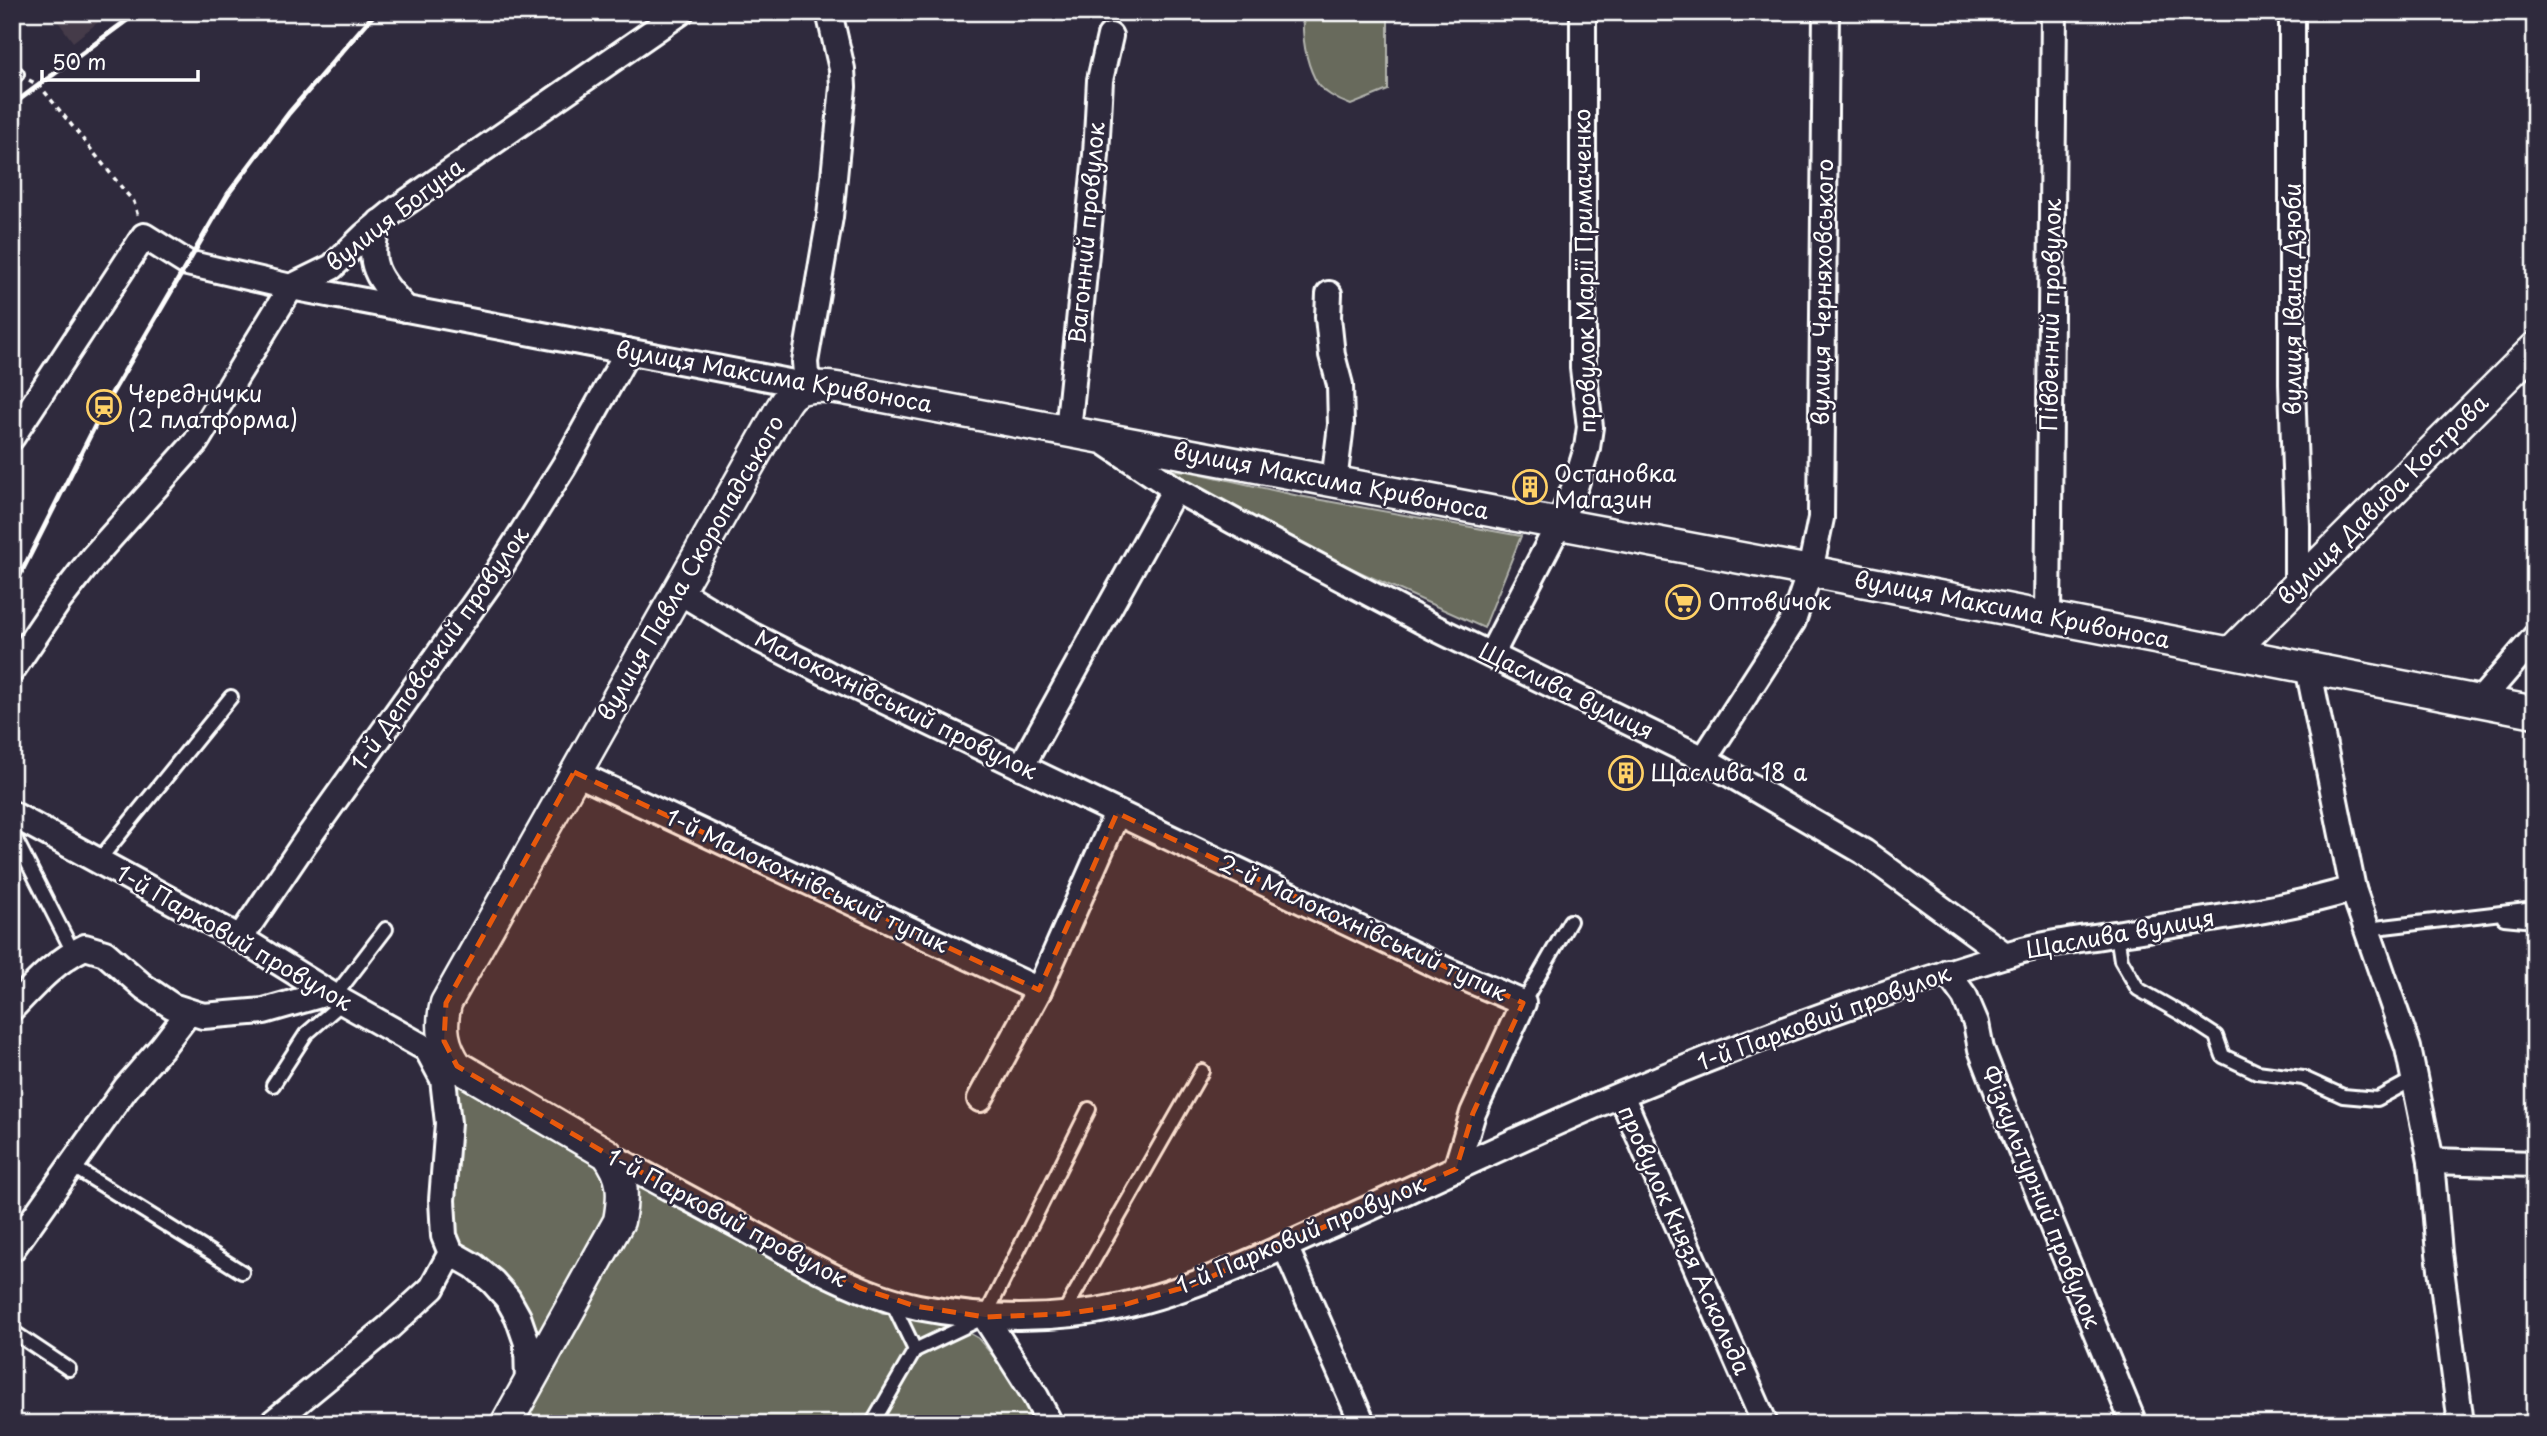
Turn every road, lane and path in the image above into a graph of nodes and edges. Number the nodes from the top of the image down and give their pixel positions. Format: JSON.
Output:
{"nodes":[{"id":1,"x":681,"y":12,"type":"edge"},
{"id":2,"x":829,"y":12,"type":"edge"},
{"id":3,"x":1583,"y":12,"type":"edge"},
{"id":4,"x":1826,"y":12,"type":"edge"},
{"id":5,"x":2054,"y":12,"type":"edge"},
{"id":6,"x":2292,"y":12,"type":"edge"},
{"id":7,"x":1110,"y":36,"type":"dead end"},
{"id":8,"x":15,"y":76,"type":"edge"},
{"id":9,"x":380,"y":222,"type":"junction"},
{"id":10,"x":144,"y":236,"type":"junction"},
{"id":11,"x":341,"y":259,"type":"junction"},
{"id":12,"x":372,"y":264,"type":"junction"},
{"id":13,"x":291,"y":287,"type":"junction"},
{"id":14,"x":1329,"y":294,"type":"dead end"},
{"id":15,"x":406,"y":309,"type":"junction"},
{"id":16,"x":2535,"y":348,"type":"edge"},
{"id":17,"x":628,"y":351,"type":"junction"},
{"id":18,"x":815,"y":387,"type":"junction"},
{"id":19,"x":1068,"y":432,"type":"junction"},
{"id":20,"x":12,"y":437,"type":"edge"},
{"id":21,"x":1099,"y":438,"type":"junction"},
{"id":22,"x":1334,"y":482,"type":"junction"},
{"id":23,"x":1175,"y":489,"type":"junction"},
{"id":24,"x":1559,"y":524,"type":"junction"},
{"id":25,"x":1810,"y":571,"type":"junction"},
{"id":26,"x":2297,"y":586,"type":"junction"},
{"id":27,"x":678,"y":591,"type":"junction"},
{"id":28,"x":2048,"y":617,"type":"junction"},
{"id":29,"x":2535,"y":636,"type":"edge"},
{"id":30,"x":2231,"y":652,"type":"junction"},
{"id":31,"x":1491,"y":655,"type":"junction"},
{"id":32,"x":2308,"y":667,"type":"junction"},
{"id":33,"x":12,"y":670,"type":"edge"},
{"id":34,"x":231,"y":697,"type":"dead end"},
{"id":35,"x":2480,"y":701,"type":"junction"},
{"id":36,"x":2531,"y":710,"type":"edge"},
{"id":37,"x":1704,"y":759,"type":"junction"},
{"id":38,"x":1021,"y":767,"type":"junction"},
{"id":39,"x":575,"y":772,"type":"junction"},
{"id":40,"x":1117,"y":813,"type":"junction"},
{"id":41,"x":12,"y":814,"type":"edge"},
{"id":42,"x":12,"y":832,"type":"edge"},
{"id":43,"x":99,"y":860,"type":"junction"},
{"id":44,"x":2353,"y":889,"type":"junction"},
{"id":45,"x":2535,"y":909,"type":"edge"},
{"id":46,"x":2483,"y":916,"type":"junction"},
{"id":47,"x":1570,"y":921,"type":"dead end"},
{"id":48,"x":2535,"y":921,"type":"edge"},
{"id":49,"x":386,"y":929,"type":"dead end"},
{"id":50,"x":2367,"y":929,"type":"junction"},
{"id":51,"x":2117,"y":934,"type":"junction"},
{"id":52,"x":240,"y":938,"type":"junction"},
{"id":53,"x":73,"y":952,"type":"junction"},
{"id":54,"x":2005,"y":955,"type":"junction"},
{"id":55,"x":1947,"y":972,"type":"junction"},
{"id":56,"x":1040,"y":990,"type":"junction"},
{"id":57,"x":334,"y":997,"type":"junction"},
{"id":58,"x":1523,"y":1003,"type":"junction"},
{"id":59,"x":12,"y":1008,"type":"edge"},
{"id":60,"x":189,"y":1012,"type":"junction"},
{"id":61,"x":427,"y":1049,"type":"junction"},
{"id":62,"x":457,"y":1066,"type":"junction"},
{"id":63,"x":1202,"y":1071,"type":"dead end"},
{"id":64,"x":2414,"y":1079,"type":"junction"},
{"id":65,"x":272,"y":1085,"type":"dead end"},
{"id":66,"x":1621,"y":1095,"type":"junction"},
{"id":67,"x":980,"y":1099,"type":"dead end"},
{"id":68,"x":1089,"y":1109,"type":"dead end"},
{"id":69,"x":607,"y":1154,"type":"junction"},
{"id":70,"x":2431,"y":1161,"type":"junction"},
{"id":71,"x":2535,"y":1164,"type":"edge"},
{"id":72,"x":70,"y":1165,"type":"junction"},
{"id":73,"x":1456,"y":1169,"type":"junction"},
{"id":74,"x":1285,"y":1246,"type":"junction"},
{"id":75,"x":12,"y":1249,"type":"edge"},
{"id":76,"x":451,"y":1253,"type":"junction"},
{"id":77,"x":242,"y":1272,"type":"dead end"},
{"id":78,"x":890,"y":1298,"type":"junction"},
{"id":79,"x":1063,"y":1314,"type":"junction"},
{"id":80,"x":985,"y":1317,"type":"junction"},
{"id":81,"x":12,"y":1331,"type":"edge"},
{"id":82,"x":915,"y":1350,"type":"junction"},
{"id":83,"x":69,"y":1369,"type":"dead end"},
{"id":84,"x":528,"y":1384,"type":"junction"},
{"id":85,"x":507,"y":1423,"type":"edge"},
{"id":86,"x":271,"y":1424,"type":"edge"},
{"id":87,"x":872,"y":1424,"type":"edge"},
{"id":88,"x":1049,"y":1424,"type":"edge"},
{"id":89,"x":1363,"y":1424,"type":"edge"},
{"id":90,"x":1765,"y":1424,"type":"edge"},
{"id":91,"x":2134,"y":1424,"type":"edge"},
{"id":92,"x":2461,"y":1424,"type":"edge"}],
"edges":[{"from":1,"to":9,"type":"street","name":"вулиця Богуна"},
{"from":2,"to":18,"type":"street"},
{"from":3,"to":24,"type":"street","name":"провулок Марії Примаченко"},
{"from":4,"to":25,"type":"street","name":"вулиця Черняховського"},
{"from":5,"to":28,"type":"street","name":"Південний провулок"},
{"from":6,"to":26,"type":"street","name":"вулиця Івана Дзюби"},
{"from":7,"to":19,"type":"street","name":"Вагонний провулок"},
{"from":8,"to":10,"type":"path"},
{"from":9,"to":11,"type":"street","name":"вулиця Богуна"},
{"from":9,"to":12,"type":"street"},
{"from":10,"to":13,"type":"street","name":"вулиця Максима Кривоноса"},
{"from":10,"to":20,"type":"street"},
{"from":11,"to":12,"type":"street"},
{"from":11,"to":13,"type":"street","name":"вулиця Богуна"},
{"from":12,"to":15,"type":"street"},
{"from":13,"to":15,"type":"street","name":"вулиця Максима Кривоноса"},
{"from":13,"to":33,"type":"street"},
{"from":14,"to":22,"type":"street"},
{"from":15,"to":17,"type":"street","name":"вулиця Максима Кривоноса"},
{"from":16,"to":26,"type":"street","name":"вулиця Давида Кострова"},
{"from":17,"to":18,"type":"street","name":"вулиця Максима Кривоноса"},
{"from":17,"to":52,"type":"street","name":"1-й Деповський провулок"},
{"from":18,"to":19,"type":"street","name":"вулиця Максима Кривоноса"},
{"from":18,"to":27,"type":"street","name":"вулиця Павла Скоропадського"},
{"from":19,"to":21,"type":"street","name":"вулиця Максима Кривоноса"},
{"from":21,"to":22,"type":"street","name":"вулиця Максима Кривоноса"},
{"from":21,"to":23,"type":"street","name":"Щаслива вулиця"},
{"from":22,"to":24,"type":"street","name":"вулиця Максима Кривоноса"},
{"from":23,"to":31,"type":"street","name":"Щаслива вулиця"},
{"from":23,"to":38,"type":"street"},
{"from":24,"to":25,"type":"street","name":"вулиця Максима Кривоноса"},
{"from":24,"to":31,"type":"street","name":"провулок Марії Примаченко"},
{"from":25,"to":28,"type":"street","name":"вулиця Максима Кривоноса"},
{"from":25,"to":37,"type":"street","name":"вулиця Черняховського"},
{"from":26,"to":30,"type":"street","name":"вулиця Давида Кострова"},
{"from":27,"to":38,"type":"street","name":"Малокохнівський провулок"},
{"from":27,"to":39,"type":"street","name":"вулиця Павла Скоропадського"},
{"from":28,"to":30,"type":"street","name":"вулиця Максима Кривоноса"},
{"from":29,"to":35,"type":"street"},
{"from":30,"to":32,"type":"street","name":"вулиця Максима Кривоноса"},
{"from":31,"to":37,"type":"street","name":"Щаслива вулиця"},
{"from":32,"to":35,"type":"street","name":"вулиця Максима Кривоноса"},
{"from":32,"to":44,"type":"street"},
{"from":34,"to":43,"type":"lane"},
{"from":35,"to":36,"type":"street","name":"вулиця Максима Кривоноса"},
{"from":37,"to":54,"type":"street","name":"Щаслива вулиця"},
{"from":38,"to":40,"type":"street","name":"Малокохнівський провулок"},
{"from":39,"to":56,"type":"street","name":"1-й Малокохнівський тупик"},
{"from":39,"to":62,"type":"street","name":"вулиця Павла Скоропадського"},
{"from":40,"to":56,"type":"street"},
{"from":40,"to":58,"type":"street","name":"2-й Малокохнівський тупик"},
{"from":41,"to":43,"type":"street","name":"1-й Парковий провулок"},
{"from":42,"to":53,"type":"lane"},
{"from":43,"to":52,"type":"street","name":"1-й Парковий провулок"},
{"from":44,"to":50,"type":"street"},
{"from":44,"to":51,"type":"street","name":"Щаслива вулиця"},
{"from":45,"to":46,"type":"lane"},
{"from":46,"to":48,"type":"lane"},
{"from":46,"to":50,"type":"lane"},
{"from":47,"to":58,"type":"lane"},
{"from":49,"to":57,"type":"lane"},
{"from":50,"to":64,"type":"street"},
{"from":51,"to":54,"type":"street","name":"Щаслива вулиця"},
{"from":51,"to":64,"type":"lane"},
{"from":52,"to":57,"type":"street","name":"1-й Парковий провулок"},
{"from":53,"to":59,"type":"street"},
{"from":53,"to":60,"type":"street"},
{"from":54,"to":55,"type":"street","name":"1-й Парковий провулок"},
{"from":55,"to":66,"type":"street","name":"1-й Парковий провулок"},
{"from":55,"to":91,"type":"street","name":"Фізкультурний провулок"},
{"from":56,"to":67,"type":"street"},
{"from":57,"to":60,"type":"street"},
{"from":57,"to":61,"type":"street","name":"1-й Парковий провулок"},
{"from":57,"to":65,"type":"lane"},
{"from":58,"to":73,"type":"street","name":"2-й Малокохнівський тупик"},
{"from":60,"to":72,"type":"street"},
{"from":61,"to":62,"type":"street","name":"1-й Парковий провулок"},
{"from":61,"to":76,"type":"street"},
{"from":62,"to":69,"type":"street","name":"1-й Парковий провулок"},
{"from":63,"to":79,"type":"lane"},
{"from":64,"to":70,"type":"street"},
{"from":66,"to":73,"type":"street","name":"1-й Парковий провулок"},
{"from":66,"to":90,"type":"street","name":"провулок Князя Аскольда"},
{"from":68,"to":80,"type":"lane"},
{"from":69,"to":78,"type":"street","name":"1-й Парковий провулок"},
{"from":69,"to":84,"type":"street"},
{"from":70,"to":71,"type":"street"},
{"from":70,"to":92,"type":"street"},
{"from":72,"to":75,"type":"street"},
{"from":72,"to":77,"type":"lane"},
{"from":73,"to":74,"type":"street","name":"1-й Парковий провулок"},
{"from":74,"to":79,"type":"street","name":"1-й Парковий провулок"},
{"from":74,"to":89,"type":"street"},
{"from":76,"to":84,"type":"street"},
{"from":76,"to":86,"type":"street"},
{"from":78,"to":80,"type":"street","name":"1-й Парковий провулок"},
{"from":78,"to":82,"type":"lane"},
{"from":79,"to":80,"type":"street","name":"1-й Парковий провулок"},
{"from":80,"to":82,"type":"lane"},
{"from":80,"to":88,"type":"street"},
{"from":81,"to":83,"type":"lane"},
{"from":82,"to":87,"type":"lane"},
{"from":84,"to":85,"type":"street"}]}
